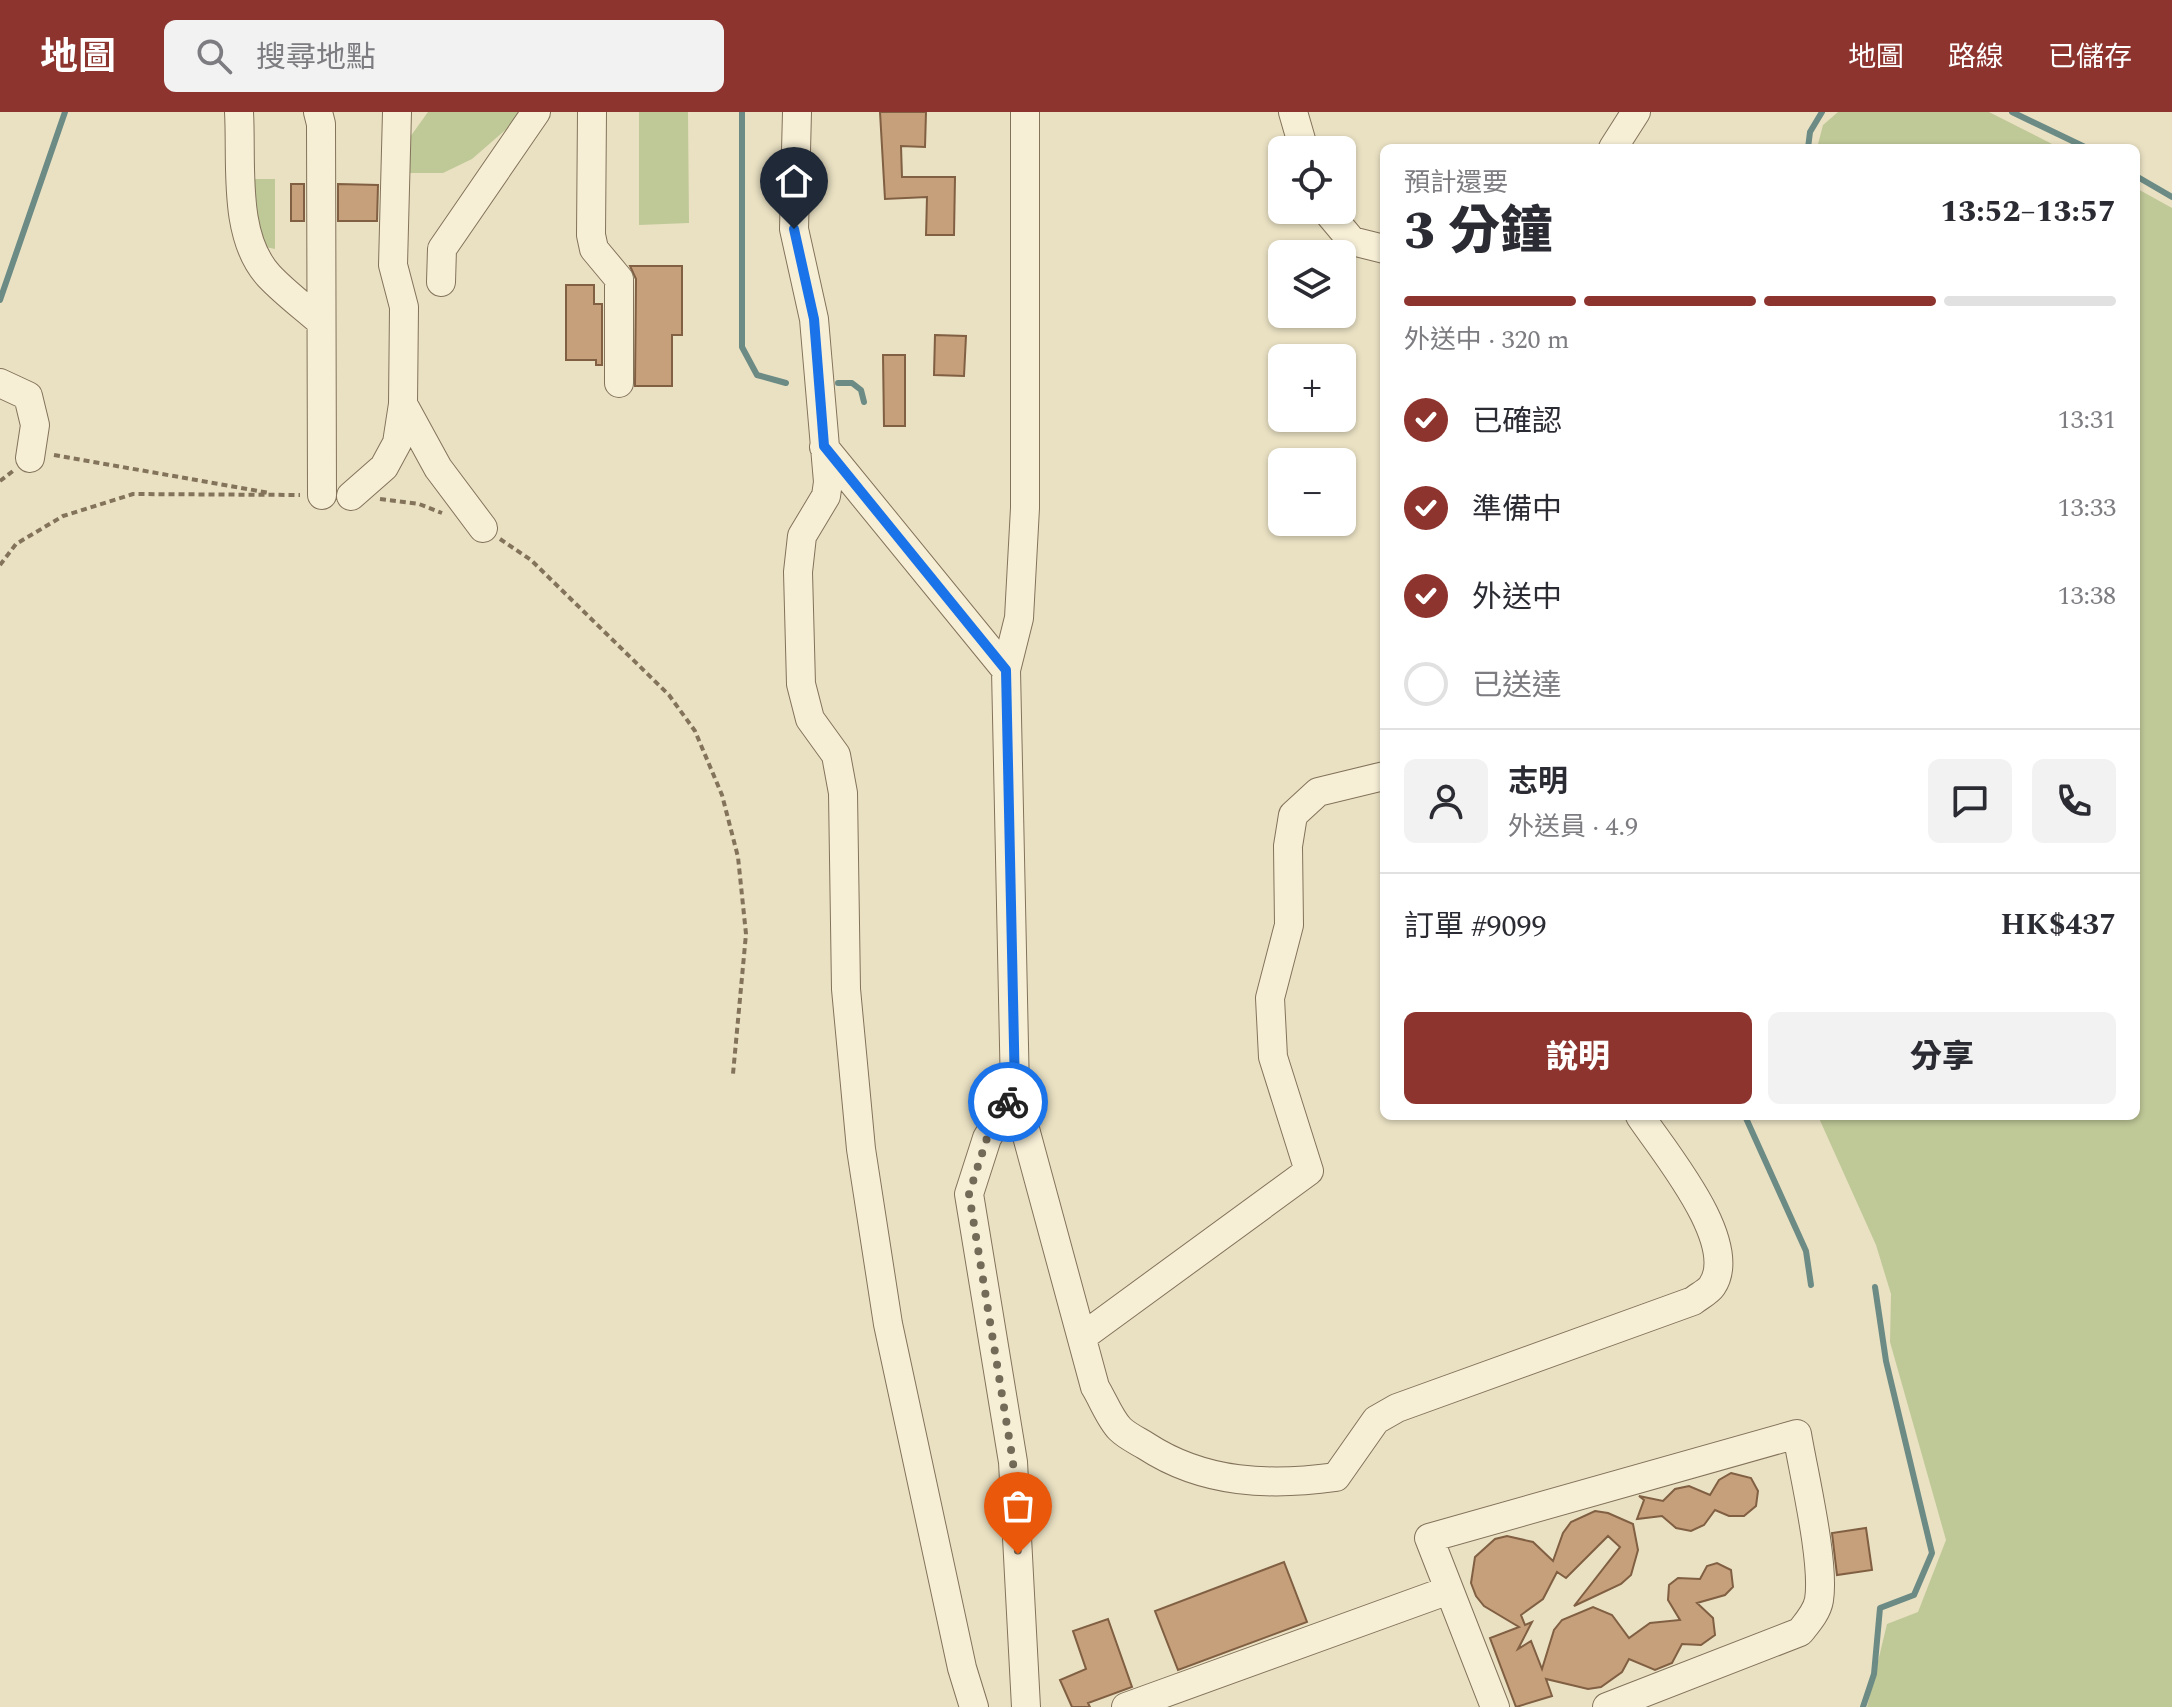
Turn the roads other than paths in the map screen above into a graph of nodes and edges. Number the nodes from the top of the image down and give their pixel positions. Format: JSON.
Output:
{"nodes":[{"id":1,"x":239,"y":112,"type":"edge"},
{"id":2,"x":318,"y":112,"type":"edge"},
{"id":3,"x":397,"y":112,"type":"edge"},
{"id":4,"x":536,"y":112,"type":"edge"},
{"id":5,"x":592,"y":112,"type":"edge"},
{"id":6,"x":797,"y":112,"type":"edge"},
{"id":7,"x":1025,"y":112,"type":"edge"},
{"id":8,"x":1293,"y":112,"type":"edge"},
{"id":9,"x":1636,"y":112,"type":"edge"},
{"id":10,"x":1300,"y":136,"type":"edge"},
{"id":11,"x":1616,"y":144,"type":"edge"},
{"id":12,"x":1338,"y":224,"type":"edge"},
{"id":13,"x":1380,"y":248,"type":"edge"},
{"id":14,"x":441,"y":282,"type":"dead end"},
{"id":15,"x":321,"y":322,"type":"junction"},
{"id":16,"x":0,"y":383,"type":"edge"},
{"id":17,"x":619,"y":383,"type":"dead end"},
{"id":18,"x":403,"y":404,"type":"junction"},
{"id":19,"x":824,"y":446,"type":"junction"},
{"id":20,"x":30,"y":458,"type":"road end"},
{"id":21,"x":322,"y":495,"type":"road end"},
{"id":22,"x":351,"y":496,"type":"road end"},
{"id":23,"x":483,"y":528,"type":"road end"},
{"id":24,"x":1006,"y":670,"type":"junction"},
{"id":25,"x":1380,"y":777,"type":"edge"},
{"id":26,"x":1015,"y":1092,"type":"junction"},
{"id":27,"x":1643,"y":1120,"type":"edge"},
{"id":28,"x":1082,"y":1337,"type":"junction"},
{"id":29,"x":1449,"y":1590,"type":"junction"},
{"id":30,"x":974,"y":1707,"type":"edge"},
{"id":31,"x":1026,"y":1707,"type":"edge"},
{"id":32,"x":1126,"y":1707,"type":"edge"},
{"id":33,"x":1495,"y":1707,"type":"edge"},
{"id":34,"x":1607,"y":1707,"type":"edge"}],
"edges":[{"from":1,"to":15,"type":"lane"},
{"from":2,"to":15,"type":"lane"},
{"from":3,"to":18,"type":"lane"},
{"from":4,"to":14,"type":"lane"},
{"from":5,"to":17,"type":"lane"},
{"from":6,"to":19,"type":"lane"},
{"from":7,"to":24,"type":"lane"},
{"from":8,"to":10,"type":"lane"},
{"from":9,"to":11,"type":"lane"},
{"from":12,"to":13,"type":"lane"},
{"from":15,"to":21,"type":"lane"},
{"from":16,"to":20,"type":"lane"},
{"from":18,"to":22,"type":"lane"},
{"from":18,"to":23,"type":"lane"},
{"from":19,"to":24,"type":"lane"},
{"from":19,"to":30,"type":"lane"},
{"from":24,"to":26,"type":"lane"},
{"from":25,"to":28,"type":"lane"},
{"from":26,"to":28,"type":"lane"},
{"from":26,"to":31,"type":"lane"},
{"from":27,"to":28,"type":"lane"},
{"from":29,"to":32,"type":"lane"},
{"from":29,"to":33,"type":"lane"},
{"from":29,"to":34,"type":"lane"}]}
